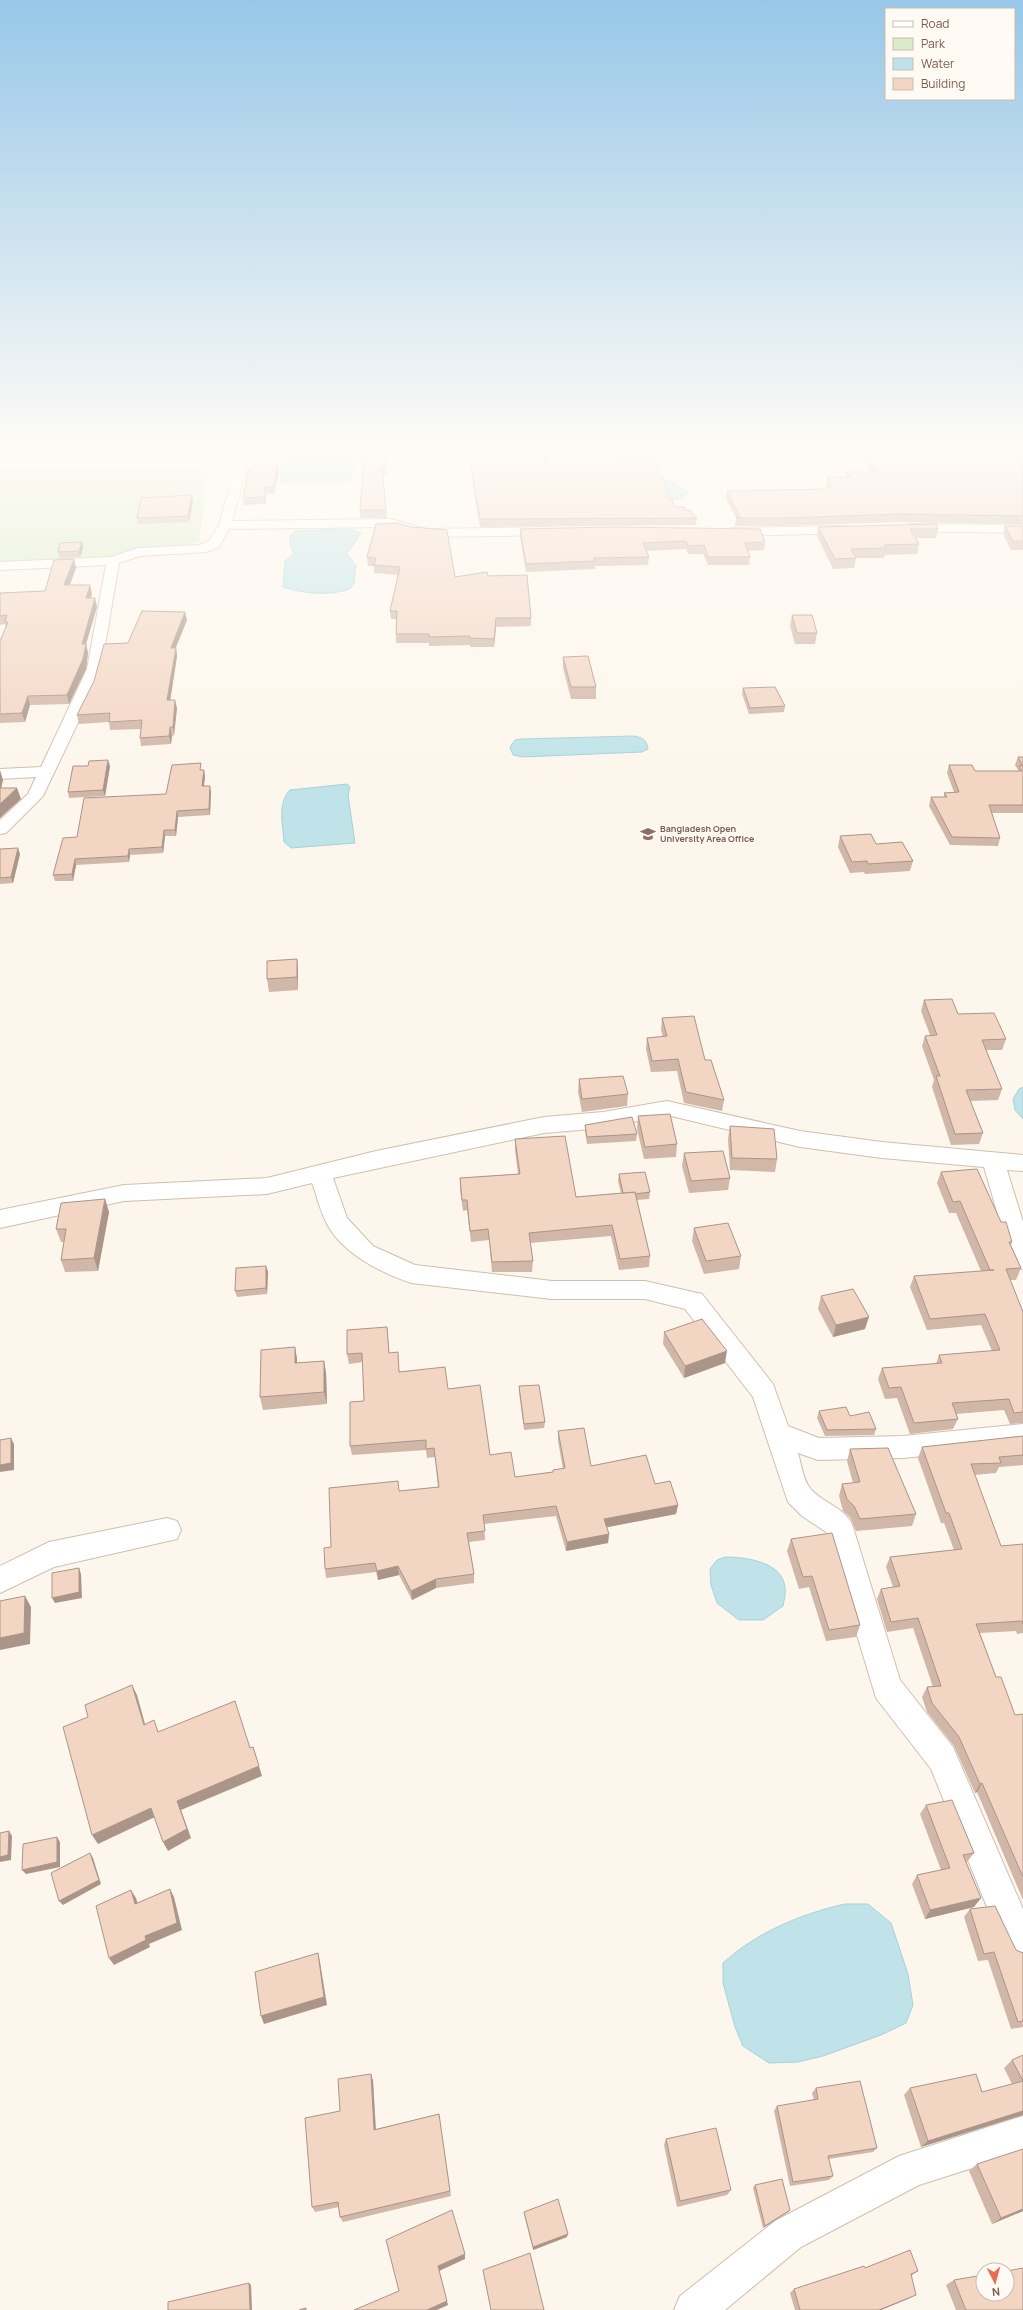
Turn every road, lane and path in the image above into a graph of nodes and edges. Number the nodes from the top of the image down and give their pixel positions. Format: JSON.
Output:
{"nodes":[{"id":1,"x":133,"y":554,"type":"edge"},
{"id":2,"x":113,"y":561,"type":"junction"},
{"id":3,"x":0,"y":566,"type":"edge"},
{"id":4,"x":46,"y":772,"type":"junction"},
{"id":5,"x":0,"y":774,"type":"edge"},
{"id":6,"x":0,"y":829,"type":"edge"},
{"id":7,"x":993,"y":1160,"type":"junction"},
{"id":8,"x":1023,"y":1163,"type":"edge"},
{"id":9,"x":320,"y":1173,"type":"junction"},
{"id":10,"x":0,"y":1219,"type":"edge"},
{"id":11,"x":1023,"y":1260,"type":"edge"},
{"id":12,"x":778,"y":1433,"type":"junction"},
{"id":13,"x":1023,"y":1435,"type":"edge"},
{"id":14,"x":167,"y":1530,"type":"dead end"},
{"id":15,"x":0,"y":1580,"type":"edge"},
{"id":16,"x":1023,"y":1945,"type":"edge"},
{"id":17,"x":1023,"y":2134,"type":"edge"},
{"id":18,"x":694,"y":2310,"type":"edge"}],
"edges":[{"from":1,"to":2,"type":"street"},
{"from":2,"to":3,"type":"street"},
{"from":2,"to":4,"type":"street"},
{"from":4,"to":5,"type":"street"},
{"from":4,"to":6,"type":"street"},
{"from":7,"to":8,"type":"street"},
{"from":7,"to":9,"type":"street"},
{"from":7,"to":11,"type":"street"},
{"from":9,"to":10,"type":"street"},
{"from":9,"to":12,"type":"street"},
{"from":12,"to":13,"type":"street"},
{"from":12,"to":16,"type":"street"},
{"from":14,"to":15,"type":"street"},
{"from":17,"to":18,"type":"street"}]}
